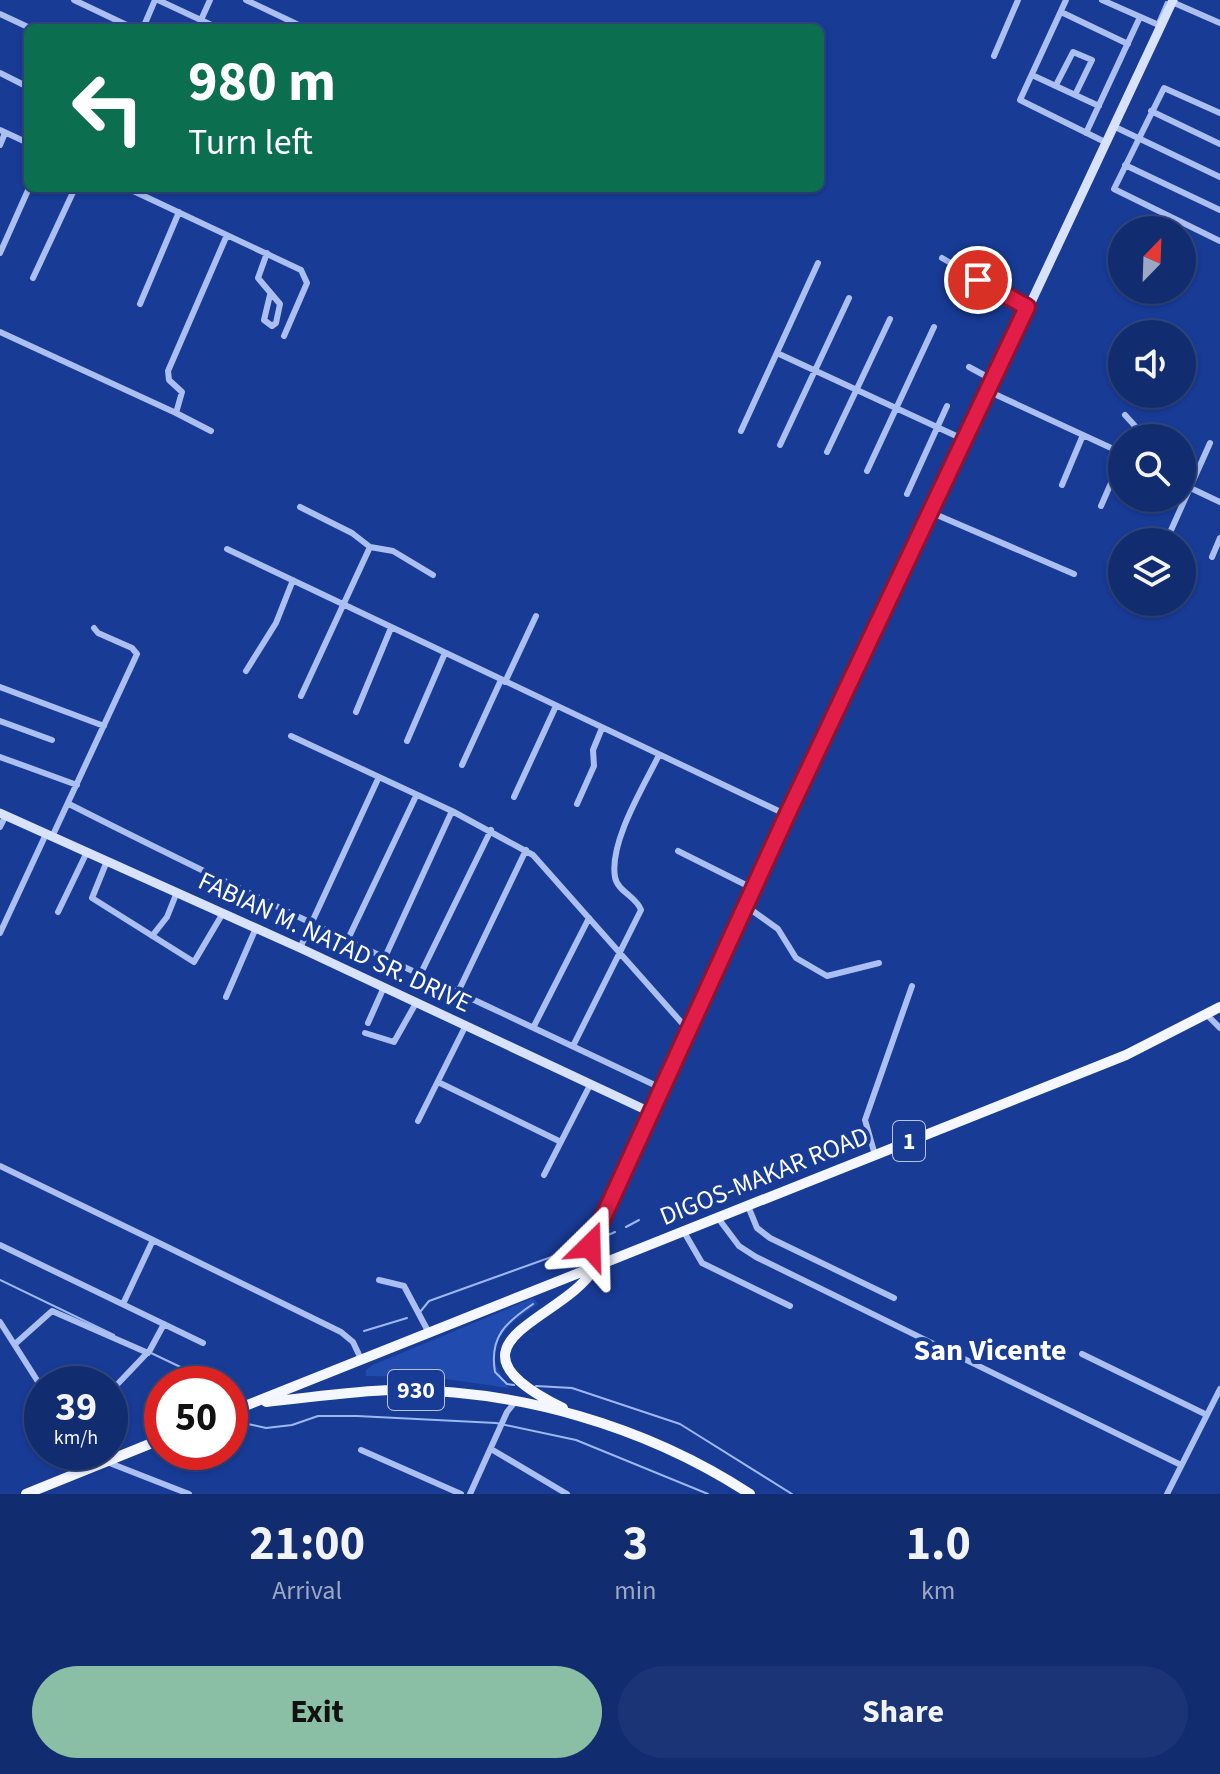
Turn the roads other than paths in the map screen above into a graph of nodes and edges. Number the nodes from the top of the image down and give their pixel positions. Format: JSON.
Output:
{"nodes":[{"id":1,"x":74,"y":0,"type":"edge"},
{"id":2,"x":156,"y":0,"type":"edge"},
{"id":3,"x":210,"y":0,"type":"edge"},
{"id":4,"x":246,"y":0,"type":"edge"},
{"id":5,"x":1018,"y":0,"type":"edge"},
{"id":6,"x":1066,"y":0,"type":"edge"},
{"id":7,"x":1102,"y":0,"type":"edge"},
{"id":8,"x":1173,"y":1,"type":"edge"},
{"id":9,"x":1061,"y":12,"type":"junction"},
{"id":10,"x":0,"y":14,"type":"edge"},
{"id":11,"x":1140,"y":17,"type":"junction"},
{"id":12,"x":201,"y":20,"type":"junction"},
{"id":13,"x":1220,"y":23,"type":"edge"},
{"id":14,"x":125,"y":24,"type":"edge"},
{"id":15,"x":145,"y":24,"type":"edge"},
{"id":16,"x":210,"y":24,"type":"edge"},
{"id":17,"x":297,"y":24,"type":"edge"},
{"id":18,"x":24,"y":25,"type":"edge"},
{"id":19,"x":1161,"y":26,"type":"junction"},
{"id":20,"x":1128,"y":44,"type":"junction"},
{"id":21,"x":994,"y":56,"type":"dead end"},
{"id":22,"x":0,"y":73,"type":"edge"},
{"id":23,"x":1032,"y":75,"type":"junction"},
{"id":24,"x":24,"y":85,"type":"edge"},
{"id":25,"x":1056,"y":85,"type":"junction"},
{"id":26,"x":1075,"y":95,"type":"junction"},
{"id":27,"x":1099,"y":106,"type":"junction"},
{"id":28,"x":1151,"y":111,"type":"junction"},
{"id":29,"x":1220,"y":113,"type":"edge"},
{"id":30,"x":1113,"y":126,"type":"junction"},
{"id":31,"x":3,"y":131,"type":"edge"},
{"id":32,"x":1086,"y":133,"type":"junction"},
{"id":33,"x":1137,"y":138,"type":"junction"},
{"id":34,"x":24,"y":141,"type":"edge"},
{"id":35,"x":1105,"y":142,"type":"junction"},
{"id":36,"x":1220,"y":144,"type":"edge"},
{"id":37,"x":0,"y":145,"type":"edge"},
{"id":38,"x":1125,"y":165,"type":"junction"},
{"id":39,"x":1220,"y":177,"type":"edge"},
{"id":40,"x":27,"y":192,"type":"edge"},
{"id":41,"x":73,"y":192,"type":"edge"},
{"id":42,"x":136,"y":192,"type":"edge"},
{"id":43,"x":1220,"y":210,"type":"edge"},
{"id":44,"x":179,"y":212,"type":"junction"},
{"id":45,"x":227,"y":235,"type":"junction"},
{"id":46,"x":1220,"y":241,"type":"edge"},
{"id":47,"x":0,"y":253,"type":"edge"},
{"id":48,"x":267,"y":253,"type":"junction"},
{"id":49,"x":942,"y":258,"type":"dead end"},
{"id":50,"x":818,"y":263,"type":"dead end"},
{"id":51,"x":33,"y":278,"type":"dead end"},
{"id":52,"x":270,"y":295,"type":"dead end"},
{"id":53,"x":849,"y":298,"type":"dead end"},
{"id":54,"x":140,"y":304,"type":"dead end"},
{"id":55,"x":1027,"y":307,"type":"junction"},
{"id":56,"x":890,"y":319,"type":"dead end"},
{"id":57,"x":934,"y":327,"type":"dead end"},
{"id":58,"x":0,"y":332,"type":"edge"},
{"id":59,"x":284,"y":336,"type":"dead end"},
{"id":60,"x":777,"y":353,"type":"junction"},
{"id":61,"x":969,"y":367,"type":"dead end"},
{"id":62,"x":816,"y":372,"type":"junction"},
{"id":63,"x":993,"y":380,"type":"junction"},
{"id":64,"x":856,"y":391,"type":"junction"},
{"id":65,"x":988,"y":391,"type":"junction"},
{"id":66,"x":947,"y":406,"type":"dead end"},
{"id":67,"x":897,"y":410,"type":"junction"},
{"id":68,"x":176,"y":413,"type":"junction"},
{"id":69,"x":1125,"y":415,"type":"dead end"},
{"id":70,"x":1133,"y":424,"type":"edge"},
{"id":71,"x":937,"y":428,"type":"junction"},
{"id":72,"x":211,"y":431,"type":"dead end"},
{"id":73,"x":741,"y":431,"type":"dead end"},
{"id":74,"x":1083,"y":435,"type":"junction"},
{"id":75,"x":965,"y":440,"type":"junction"},
{"id":76,"x":1210,"y":443,"type":"dead end"},
{"id":77,"x":780,"y":445,"type":"dead end"},
{"id":78,"x":1108,"y":448,"type":"edge"},
{"id":79,"x":827,"y":452,"type":"dead end"},
{"id":80,"x":867,"y":471,"type":"dead end"},
{"id":81,"x":1196,"y":474,"type":"edge"},
{"id":82,"x":1062,"y":485,"type":"dead end"},
{"id":83,"x":1108,"y":489,"type":"edge"},
{"id":84,"x":1196,"y":491,"type":"edge"},
{"id":85,"x":907,"y":494,"type":"dead end"},
{"id":86,"x":1220,"y":502,"type":"edge"},
{"id":87,"x":1101,"y":506,"type":"dead end"},
{"id":88,"x":300,"y":507,"type":"dead end"},
{"id":89,"x":930,"y":512,"type":"junction"},
{"id":90,"x":1220,"y":538,"type":"edge"},
{"id":91,"x":370,"y":547,"type":"junction"},
{"id":92,"x":227,"y":549,"type":"dead end"},
{"id":93,"x":1212,"y":557,"type":"dead end"},
{"id":94,"x":1074,"y":574,"type":"dead end"},
{"id":95,"x":433,"y":575,"type":"dead end"},
{"id":96,"x":293,"y":580,"type":"junction"},
{"id":97,"x":343,"y":605,"type":"junction"},
{"id":98,"x":536,"y":616,"type":"dead end"},
{"id":99,"x":94,"y":628,"type":"dead end"},
{"id":100,"x":391,"y":628,"type":"junction"},
{"id":101,"x":445,"y":653,"type":"junction"},
{"id":102,"x":246,"y":671,"type":"dead end"},
{"id":103,"x":503,"y":681,"type":"junction"},
{"id":104,"x":0,"y":687,"type":"edge"},
{"id":105,"x":301,"y":696,"type":"dead end"},
{"id":106,"x":556,"y":706,"type":"junction"},
{"id":107,"x":356,"y":712,"type":"dead end"},
{"id":108,"x":0,"y":721,"type":"edge"},
{"id":109,"x":104,"y":726,"type":"junction"},
{"id":110,"x":602,"y":728,"type":"junction"},
{"id":111,"x":291,"y":736,"type":"dead end"},
{"id":112,"x":52,"y":740,"type":"dead end"},
{"id":113,"x":407,"y":741,"type":"dead end"},
{"id":114,"x":659,"y":755,"type":"junction"},
{"id":115,"x":0,"y":757,"type":"edge"},
{"id":116,"x":462,"y":765,"type":"dead end"},
{"id":117,"x":378,"y":779,"type":"junction"},
{"id":118,"x":77,"y":785,"type":"junction"},
{"id":119,"x":416,"y":796,"type":"junction"},
{"id":120,"x":514,"y":797,"type":"dead end"},
{"id":121,"x":69,"y":804,"type":"junction"},
{"id":122,"x":577,"y":804,"type":"dead end"},
{"id":123,"x":452,"y":811,"type":"junction"},
{"id":124,"x":3,"y":814,"type":"edge"},
{"id":125,"x":787,"y":815,"type":"junction"},
{"id":126,"x":0,"y":827,"type":"edge"},
{"id":127,"x":491,"y":830,"type":"junction"},
{"id":128,"x":49,"y":835,"type":"junction"},
{"id":129,"x":526,"y":850,"type":"junction"},
{"id":130,"x":678,"y":851,"type":"dead end"},
{"id":131,"x":87,"y":852,"type":"junction"},
{"id":132,"x":107,"y":861,"type":"junction"},
{"id":133,"x":754,"y":889,"type":"junction"},
{"id":134,"x":177,"y":892,"type":"junction"},
{"id":135,"x":746,"y":906,"type":"junction"},
{"id":136,"x":58,"y":912,"type":"dead end"},
{"id":137,"x":223,"y":913,"type":"junction"},
{"id":138,"x":589,"y":918,"type":"junction"},
{"id":139,"x":312,"y":923,"type":"junction"},
{"id":140,"x":256,"y":928,"type":"junction"},
{"id":141,"x":0,"y":933,"type":"edge"},
{"id":142,"x":152,"y":936,"type":"junction"},
{"id":143,"x":348,"y":939,"type":"junction"},
{"id":144,"x":300,"y":948,"type":"junction"},
{"id":145,"x":619,"y":951,"type":"junction"},
{"id":146,"x":385,"y":957,"type":"junction"},
{"id":147,"x":879,"y":963,"type":"dead end"},
{"id":148,"x":420,"y":975,"type":"junction"},
{"id":149,"x":912,"y":986,"type":"dead end"},
{"id":150,"x":384,"y":987,"type":"junction"},
{"id":151,"x":458,"y":992,"type":"junction"},
{"id":152,"x":226,"y":997,"type":"dead end"},
{"id":153,"x":416,"y":1003,"type":"junction"},
{"id":154,"x":1220,"y":1007,"type":"edge"},
{"id":155,"x":1208,"y":1016,"type":"junction"},
{"id":156,"x":368,"y":1023,"type":"dead end"},
{"id":157,"x":534,"y":1026,"type":"junction"},
{"id":158,"x":465,"y":1027,"type":"junction"},
{"id":159,"x":1220,"y":1028,"type":"edge"},
{"id":160,"x":689,"y":1031,"type":"junction"},
{"id":161,"x":365,"y":1033,"type":"dead end"},
{"id":162,"x":573,"y":1046,"type":"junction"},
{"id":163,"x":438,"y":1082,"type":"junction"},
{"id":164,"x":590,"y":1085,"type":"junction"},
{"id":165,"x":661,"y":1088,"type":"junction"},
{"id":166,"x":650,"y":1112,"type":"junction"},
{"id":167,"x":418,"y":1121,"type":"dead end"},
{"id":168,"x":561,"y":1142,"type":"junction"},
{"id":169,"x":875,"y":1155,"type":"junction"},
{"id":170,"x":0,"y":1166,"type":"edge"},
{"id":171,"x":544,"y":1175,"type":"dead end"},
{"id":172,"x":748,"y":1206,"type":"junction"},
{"id":173,"x":718,"y":1218,"type":"junction"},
{"id":174,"x":684,"y":1232,"type":"junction"},
{"id":175,"x":153,"y":1240,"type":"junction"},
{"id":176,"x":0,"y":1245,"type":"edge"},
{"id":177,"x":595,"y":1267,"type":"junction"},
{"id":178,"x":379,"y":1280,"type":"dead end"},
{"id":179,"x":894,"y":1298,"type":"dead end"},
{"id":180,"x":123,"y":1304,"type":"junction"},
{"id":181,"x":790,"y":1306,"type":"dead end"},
{"id":182,"x":0,"y":1322,"type":"edge"},
{"id":183,"x":164,"y":1324,"type":"junction"},
{"id":184,"x":429,"y":1333,"type":"junction"},
{"id":185,"x":203,"y":1343,"type":"dead end"},
{"id":186,"x":15,"y":1344,"type":"junction"},
{"id":187,"x":148,"y":1353,"type":"junction"},
{"id":188,"x":1082,"y":1354,"type":"dead end"},
{"id":189,"x":361,"y":1360,"type":"junction"},
{"id":190,"x":28,"y":1366,"type":"edge"},
{"id":191,"x":128,"y":1374,"type":"edge"},
{"id":192,"x":1220,"y":1389,"type":"edge"},
{"id":193,"x":515,"y":1402,"type":"junction"},
{"id":194,"x":252,"y":1403,"type":"junction"},
{"id":195,"x":248,"y":1405,"type":"edge"},
{"id":196,"x":1207,"y":1415,"type":"junction"},
{"id":197,"x":579,"y":1416,"type":"junction"},
{"id":198,"x":491,"y":1449,"type":"junction"},
{"id":199,"x":361,"y":1450,"type":"dead end"},
{"id":200,"x":1181,"y":1465,"type":"junction"},
{"id":201,"x":84,"y":1470,"type":"edge"},
{"id":202,"x":127,"y":1470,"type":"edge"},
{"id":203,"x":26,"y":1494,"type":"edge"},
{"id":204,"x":189,"y":1494,"type":"edge"},
{"id":205,"x":461,"y":1494,"type":"edge"},
{"id":206,"x":470,"y":1494,"type":"edge"},
{"id":207,"x":567,"y":1494,"type":"edge"},
{"id":208,"x":750,"y":1494,"type":"edge"},
{"id":209,"x":1167,"y":1494,"type":"edge"}],
"edges":[{"from":1,"to":14,"type":"street"},
{"from":2,"to":12,"type":"street"},
{"from":2,"to":15,"type":"street"},
{"from":3,"to":12,"type":"street"},
{"from":4,"to":17,"type":"street"},
{"from":5,"to":21,"type":"street"},
{"from":6,"to":9,"type":"street"},
{"from":7,"to":11,"type":"street"},
{"from":8,"to":13,"type":"street"},
{"from":8,"to":19,"type":"main road"},
{"from":9,"to":20,"type":"street"},
{"from":9,"to":23,"type":"street"},
{"from":10,"to":18,"type":"street"},
{"from":11,"to":19,"type":"street"},
{"from":11,"to":20,"type":"street"},
{"from":12,"to":16,"type":"street"},
{"from":19,"to":30,"type":"main road"},
{"from":20,"to":27,"type":"street"},
{"from":22,"to":24,"type":"street"},
{"from":23,"to":25,"type":"street"},
{"from":23,"to":32,"type":"street"},
{"from":25,"to":26,"type":"street"},
{"from":25,"to":26,"type":"street"},
{"from":26,"to":27,"type":"street"},
{"from":27,"to":32,"type":"street"},
{"from":28,"to":29,"type":"street"},
{"from":28,"to":33,"type":"street"},
{"from":28,"to":36,"type":"street"},
{"from":30,"to":33,"type":"street"},
{"from":30,"to":35,"type":"main road"},
{"from":31,"to":34,"type":"street"},
{"from":31,"to":37,"type":"street"},
{"from":32,"to":35,"type":"street"},
{"from":33,"to":38,"type":"street"},
{"from":33,"to":39,"type":"street"},
{"from":35,"to":55,"type":"main road"},
{"from":38,"to":43,"type":"street"},
{"from":38,"to":46,"type":"street"},
{"from":40,"to":47,"type":"street"},
{"from":41,"to":51,"type":"street"},
{"from":42,"to":44,"type":"street"},
{"from":44,"to":45,"type":"street"},
{"from":44,"to":54,"type":"street"},
{"from":45,"to":48,"type":"street"},
{"from":45,"to":68,"type":"street"},
{"from":48,"to":52,"type":"street"},
{"from":48,"to":59,"type":"street"},
{"from":49,"to":55,"type":"street"},
{"from":50,"to":60,"type":"street"},
{"from":53,"to":62,"type":"street"},
{"from":55,"to":63,"type":"main road"},
{"from":56,"to":64,"type":"street"},
{"from":57,"to":67,"type":"street"},
{"from":58,"to":68,"type":"street"},
{"from":60,"to":62,"type":"street"},
{"from":60,"to":73,"type":"street"},
{"from":61,"to":63,"type":"street"},
{"from":62,"to":64,"type":"street"},
{"from":62,"to":77,"type":"street"},
{"from":63,"to":65,"type":"main road"},
{"from":64,"to":67,"type":"street"},
{"from":64,"to":79,"type":"street"},
{"from":65,"to":74,"type":"street"},
{"from":65,"to":75,"type":"main road"},
{"from":66,"to":71,"type":"street"},
{"from":67,"to":71,"type":"street"},
{"from":67,"to":80,"type":"street"},
{"from":68,"to":72,"type":"street"},
{"from":69,"to":70,"type":"street"},
{"from":71,"to":75,"type":"street"},
{"from":71,"to":85,"type":"street"},
{"from":74,"to":78,"type":"street"},
{"from":74,"to":82,"type":"street"},
{"from":75,"to":89,"type":"main road"},
{"from":76,"to":81,"type":"street"},
{"from":83,"to":87,"type":"street"},
{"from":84,"to":86,"type":"street"},
{"from":88,"to":91,"type":"street"},
{"from":89,"to":94,"type":"street"},
{"from":89,"to":125,"type":"main road"},
{"from":90,"to":93,"type":"street"},
{"from":91,"to":95,"type":"street"},
{"from":91,"to":97,"type":"street"},
{"from":92,"to":96,"type":"street"},
{"from":96,"to":97,"type":"street"},
{"from":96,"to":102,"type":"street"},
{"from":97,"to":100,"type":"street"},
{"from":97,"to":105,"type":"street"},
{"from":98,"to":103,"type":"street"},
{"from":99,"to":109,"type":"street"},
{"from":100,"to":101,"type":"street"},
{"from":100,"to":107,"type":"street"},
{"from":101,"to":103,"type":"street"},
{"from":101,"to":113,"type":"street"},
{"from":103,"to":106,"type":"street"},
{"from":103,"to":116,"type":"street"},
{"from":104,"to":109,"type":"street"},
{"from":106,"to":110,"type":"street"},
{"from":106,"to":120,"type":"street"},
{"from":108,"to":112,"type":"street"},
{"from":109,"to":118,"type":"street"},
{"from":110,"to":114,"type":"street"},
{"from":110,"to":122,"type":"street"},
{"from":111,"to":117,"type":"street"},
{"from":114,"to":125,"type":"street"},
{"from":114,"to":145,"type":"street"},
{"from":115,"to":118,"type":"street"},
{"from":117,"to":119,"type":"street"},
{"from":117,"to":139,"type":"street"},
{"from":118,"to":121,"type":"street"},
{"from":119,"to":123,"type":"street"},
{"from":119,"to":143,"type":"street"},
{"from":121,"to":128,"type":"street"},
{"from":121,"to":139,"type":"street"},
{"from":123,"to":127,"type":"street"},
{"from":123,"to":146,"type":"street"},
{"from":124,"to":126,"type":"street"},
{"from":124,"to":128,"type":"main road","name":"FABIAN M. NATAD SR. DRIVE"},
{"from":125,"to":133,"type":"main road"},
{"from":127,"to":129,"type":"street"},
{"from":127,"to":148,"type":"street"},
{"from":128,"to":131,"type":"main road","name":"FABIAN M. NATAD SR. DRIVE"},
{"from":128,"to":141,"type":"street"},
{"from":129,"to":138,"type":"street"},
{"from":129,"to":151,"type":"street"},
{"from":130,"to":133,"type":"street"},
{"from":131,"to":132,"type":"main road","name":"FABIAN M. NATAD SR. DRIVE"},
{"from":131,"to":136,"type":"street"},
{"from":132,"to":134,"type":"main road","name":"FABIAN M. NATAD SR. DRIVE"},
{"from":132,"to":142,"type":"street"},
{"from":133,"to":135,"type":"main road"},
{"from":134,"to":137,"type":"main road","name":"FABIAN M. NATAD SR. DRIVE"},
{"from":134,"to":142,"type":"street"},
{"from":135,"to":147,"type":"street"},
{"from":135,"to":160,"type":"main road"},
{"from":137,"to":140,"type":"main road","name":"FABIAN M. NATAD SR. DRIVE"},
{"from":137,"to":142,"type":"street"},
{"from":138,"to":145,"type":"street"},
{"from":138,"to":157,"type":"street"},
{"from":139,"to":143,"type":"street"},
{"from":139,"to":144,"type":"street"},
{"from":140,"to":144,"type":"main road","name":"FABIAN M. NATAD SR. DRIVE"},
{"from":140,"to":152,"type":"street"},
{"from":143,"to":146,"type":"street"},
{"from":144,"to":150,"type":"main road","name":"FABIAN M. NATAD SR. DRIVE"},
{"from":145,"to":160,"type":"street"},
{"from":145,"to":162,"type":"street"},
{"from":146,"to":148,"type":"street"},
{"from":148,"to":151,"type":"street"},
{"from":149,"to":169,"type":"street"},
{"from":150,"to":153,"type":"main road","name":"FABIAN M. NATAD SR. DRIVE"},
{"from":150,"to":156,"type":"street"},
{"from":151,"to":157,"type":"street"},
{"from":153,"to":158,"type":"main road","name":"FABIAN M. NATAD SR. DRIVE"},
{"from":153,"to":161,"type":"street"},
{"from":154,"to":155,"type":"main road","name":"DIGOS-MAKAR ROAD","number":"1"},
{"from":155,"to":159,"type":"street"},
{"from":155,"to":169,"type":"main road","name":"DIGOS-MAKAR ROAD","number":"1"},
{"from":157,"to":162,"type":"street"},
{"from":158,"to":163,"type":"street"},
{"from":158,"to":164,"type":"main road","name":"FABIAN M. NATAD SR. DRIVE"},
{"from":160,"to":165,"type":"main road"},
{"from":162,"to":165,"type":"street"},
{"from":163,"to":167,"type":"street"},
{"from":163,"to":168,"type":"street"},
{"from":164,"to":166,"type":"main road","name":"FABIAN M. NATAD SR. DRIVE"},
{"from":164,"to":168,"type":"street"},
{"from":165,"to":166,"type":"main road"},
{"from":166,"to":177,"type":"main road"},
{"from":168,"to":171,"type":"street"},
{"from":169,"to":172,"type":"main road","name":"DIGOS-MAKAR ROAD","number":"1"},
{"from":170,"to":175,"type":"street"},
{"from":172,"to":173,"type":"main road","name":"DIGOS-MAKAR ROAD","number":"1"},
{"from":172,"to":179,"type":"street"},
{"from":173,"to":174,"type":"main road","name":"DIGOS-MAKAR ROAD","number":"1"},
{"from":173,"to":200,"type":"street"},
{"from":174,"to":177,"type":"main road","name":"DIGOS-MAKAR ROAD","number":"1"},
{"from":174,"to":181,"type":"street"},
{"from":175,"to":180,"type":"street"},
{"from":175,"to":189,"type":"street"},
{"from":176,"to":180,"type":"street"},
{"from":177,"to":184,"type":"main road","name":"DIGOS-MAKAR ROAD","number":"1"},
{"from":177,"to":197,"type":"main road","number":"930"},
{"from":178,"to":184,"type":"street"},
{"from":180,"to":183,"type":"street"},
{"from":182,"to":186,"type":"street"},
{"from":183,"to":185,"type":"street"},
{"from":183,"to":187,"type":"street"},
{"from":184,"to":189,"type":"main road","name":"DIGOS-MAKAR ROAD","number":"1"},
{"from":186,"to":187,"type":"street"},
{"from":186,"to":190,"type":"street"},
{"from":187,"to":191,"type":"street"},
{"from":188,"to":196,"type":"street"},
{"from":189,"to":194,"type":"main road","name":"DIGOS-MAKAR ROAD","number":"1"},
{"from":192,"to":196,"type":"street"},
{"from":193,"to":194,"type":"main road","number":"930"},
{"from":193,"to":197,"type":"main road","number":"930"},
{"from":193,"to":198,"type":"street"},
{"from":194,"to":195,"type":"main road","name":"DIGOS-MAKAR ROAD","number":"1"},
{"from":196,"to":200,"type":"street"},
{"from":197,"to":208,"type":"main road","number":"930"},
{"from":198,"to":206,"type":"street"},
{"from":198,"to":207,"type":"street"},
{"from":199,"to":205,"type":"street"},
{"from":200,"to":209,"type":"street"},
{"from":201,"to":203,"type":"main road"},
{"from":202,"to":204,"type":"street"}]}
